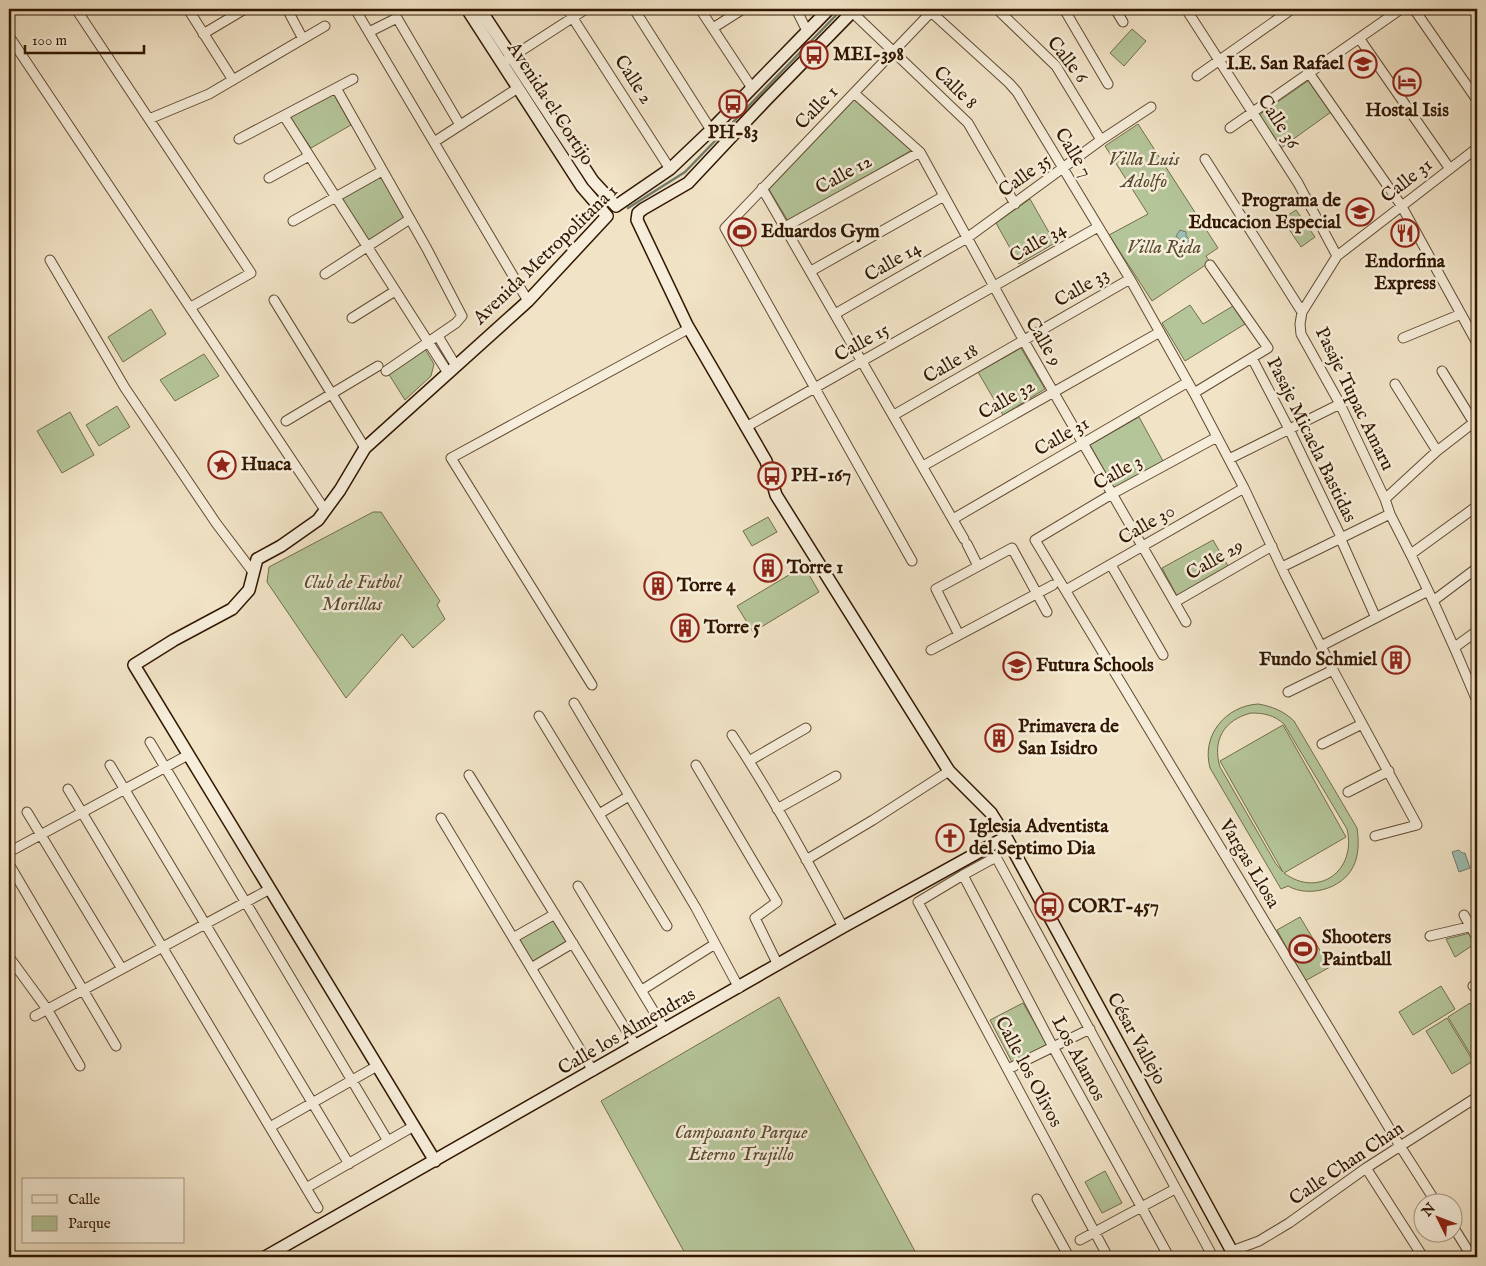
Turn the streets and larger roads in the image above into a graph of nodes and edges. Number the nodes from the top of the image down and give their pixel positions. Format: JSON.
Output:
{"nodes":[{"id":1,"x":76,"y":9,"type":"edge"},
{"id":2,"x":188,"y":9,"type":"edge"},
{"id":3,"x":245,"y":9,"type":"edge"},
{"id":4,"x":287,"y":9,"type":"edge"},
{"id":5,"x":355,"y":9,"type":"edge"},
{"id":6,"x":467,"y":9,"type":"edge"},
{"id":7,"x":480,"y":9,"type":"edge"},
{"id":8,"x":568,"y":9,"type":"edge"},
{"id":9,"x":586,"y":9,"type":"edge"},
{"id":10,"x":634,"y":9,"type":"edge"},
{"id":11,"x":700,"y":9,"type":"edge"},
{"id":12,"x":743,"y":9,"type":"edge"},
{"id":13,"x":796,"y":9,"type":"edge"},
{"id":14,"x":829,"y":9,"type":"edge"},
{"id":15,"x":996,"y":9,"type":"edge"},
{"id":16,"x":1064,"y":9,"type":"edge"},
{"id":17,"x":1115,"y":9,"type":"edge"},
{"id":18,"x":1186,"y":9,"type":"edge"},
{"id":19,"x":1292,"y":9,"type":"edge"},
{"id":20,"x":1402,"y":9,"type":"edge"},
{"id":21,"x":1414,"y":9,"type":"edge"},
{"id":22,"x":932,"y":10,"type":"edge"},
{"id":23,"x":854,"y":11,"type":"edge"},
{"id":24,"x":573,"y":17,"type":"junction"},
{"id":25,"x":1123,"y":22,"type":"dead end"},
{"id":26,"x":325,"y":26,"type":"dead end"},
{"id":27,"x":713,"y":28,"type":"junction"},
{"id":28,"x":807,"y":31,"type":"junction"},
{"id":29,"x":369,"y":32,"type":"junction"},
{"id":30,"x":203,"y":34,"type":"junction"},
{"id":31,"x":9,"y":36,"type":"edge"},
{"id":32,"x":1359,"y":38,"type":"junction"},
{"id":33,"x":303,"y":39,"type":"junction"},
{"id":34,"x":894,"y":51,"type":"junction"},
{"id":35,"x":507,"y":60,"type":"junction"},
{"id":36,"x":1218,"y":60,"type":"junction"},
{"id":37,"x":1309,"y":73,"type":"junction"},
{"id":38,"x":1197,"y":76,"type":"dead end"},
{"id":39,"x":353,"y":79,"type":"dead end"},
{"id":40,"x":233,"y":80,"type":"junction"},
{"id":41,"x":1108,"y":84,"type":"dead end"},
{"id":42,"x":336,"y":88,"type":"junction"},
{"id":43,"x":518,"y":88,"type":"junction"},
{"id":44,"x":854,"y":93,"type":"junction"},
{"id":45,"x":758,"y":94,"type":"junction"},
{"id":46,"x":1477,"y":100,"type":"edge"},
{"id":47,"x":1151,"y":107,"type":"dead end"},
{"id":48,"x":1252,"y":112,"type":"junction"},
{"id":49,"x":284,"y":116,"type":"junction"},
{"id":50,"x":149,"y":119,"type":"junction"},
{"id":51,"x":460,"y":125,"type":"junction"},
{"id":52,"x":1230,"y":128,"type":"dead end"},
{"id":53,"x":711,"y":130,"type":"junction"},
{"id":54,"x":239,"y":140,"type":"dead end"},
{"id":55,"x":1101,"y":140,"type":"junction"},
{"id":56,"x":434,"y":142,"type":"junction"},
{"id":57,"x":1477,"y":148,"type":"edge"},
{"id":58,"x":920,"y":152,"type":"junction"},
{"id":59,"x":309,"y":156,"type":"junction"},
{"id":60,"x":1205,"y":159,"type":"dead end"},
{"id":61,"x":1063,"y":168,"type":"junction"},
{"id":62,"x":1450,"y":168,"type":"junction"},
{"id":63,"x":670,"y":169,"type":"junction"},
{"id":64,"x":382,"y":171,"type":"junction"},
{"id":65,"x":269,"y":178,"type":"dead end"},
{"id":66,"x":762,"y":188,"type":"junction"},
{"id":67,"x":944,"y":196,"type":"junction"},
{"id":68,"x":335,"y":197,"type":"junction"},
{"id":69,"x":1015,"y":204,"type":"junction"},
{"id":70,"x":1402,"y":205,"type":"junction"},
{"id":71,"x":616,"y":206,"type":"junction"},
{"id":72,"x":607,"y":216,"type":"junction"},
{"id":73,"x":410,"y":219,"type":"junction"},
{"id":74,"x":293,"y":221,"type":"dead end"},
{"id":75,"x":785,"y":227,"type":"junction"},
{"id":76,"x":1098,"y":227,"type":"junction"},
{"id":77,"x":967,"y":238,"type":"junction"},
{"id":78,"x":367,"y":247,"type":"junction"},
{"id":79,"x":1337,"y":256,"type":"junction"},
{"id":80,"x":50,"y":260,"type":"dead end"},
{"id":81,"x":1210,"y":265,"type":"dead end"},
{"id":82,"x":811,"y":271,"type":"junction"},
{"id":83,"x":326,"y":274,"type":"dead end"},
{"id":84,"x":1130,"y":279,"type":"junction"},
{"id":85,"x":994,"y":287,"type":"junction"},
{"id":86,"x":395,"y":291,"type":"junction"},
{"id":87,"x":274,"y":300,"type":"dead end"},
{"id":88,"x":528,"y":301,"type":"junction"},
{"id":89,"x":190,"y":307,"type":"junction"},
{"id":90,"x":1302,"y":312,"type":"junction"},
{"id":91,"x":835,"y":314,"type":"junction"},
{"id":92,"x":1461,"y":314,"type":"junction"},
{"id":93,"x":352,"y":318,"type":"dead end"},
{"id":94,"x":688,"y":328,"type":"junction"},
{"id":95,"x":1160,"y":332,"type":"junction"},
{"id":96,"x":438,"y":336,"type":"junction"},
{"id":97,"x":1403,"y":338,"type":"dead end"},
{"id":98,"x":1024,"y":341,"type":"junction"},
{"id":99,"x":428,"y":343,"type":"junction"},
{"id":100,"x":1477,"y":343,"type":"edge"},
{"id":101,"x":1252,"y":358,"type":"junction"},
{"id":102,"x":863,"y":361,"type":"junction"},
{"id":103,"x":452,"y":370,"type":"junction"},
{"id":104,"x":1442,"y":371,"type":"dead end"},
{"id":105,"x":1188,"y":382,"type":"junction"},
{"id":106,"x":1395,"y":384,"type":"dead end"},
{"id":107,"x":815,"y":387,"type":"junction"},
{"id":108,"x":1053,"y":392,"type":"junction"},
{"id":109,"x":332,"y":393,"type":"junction"},
{"id":110,"x":1194,"y":393,"type":"junction"},
{"id":111,"x":1340,"y":404,"type":"junction"},
{"id":112,"x":894,"y":415,"type":"junction"},
{"id":113,"x":286,"y":421,"type":"dead end"},
{"id":114,"x":1476,"y":421,"type":"edge"},
{"id":115,"x":746,"y":427,"type":"junction"},
{"id":116,"x":1289,"y":429,"type":"junction"},
{"id":117,"x":1217,"y":437,"type":"junction"},
{"id":118,"x":1083,"y":444,"type":"junction"},
{"id":119,"x":365,"y":448,"type":"junction"},
{"id":120,"x":1437,"y":451,"type":"junction"},
{"id":121,"x":1229,"y":459,"type":"junction"},
{"id":122,"x":923,"y":466,"type":"junction"},
{"id":123,"x":1244,"y":488,"type":"junction"},
{"id":124,"x":1112,"y":494,"type":"junction"},
{"id":125,"x":1385,"y":499,"type":"junction"},
{"id":126,"x":1477,"y":506,"type":"edge"},
{"id":127,"x":325,"y":510,"type":"junction"},
{"id":128,"x":1390,"y":514,"type":"junction"},
{"id":129,"x":953,"y":519,"type":"junction"},
{"id":130,"x":1036,"y":540,"type":"joint"},
{"id":131,"x":1341,"y":540,"type":"junction"},
{"id":132,"x":1142,"y":546,"type":"junction"},
{"id":133,"x":1272,"y":546,"type":"junction"},
{"id":134,"x":1411,"y":554,"type":"junction"},
{"id":135,"x":912,"y":561,"type":"dead end"},
{"id":136,"x":1111,"y":565,"type":"junction"},
{"id":137,"x":978,"y":566,"type":"junction"},
{"id":138,"x":1282,"y":567,"type":"junction"},
{"id":139,"x":1477,"y":568,"type":"edge"},
{"id":140,"x":253,"y":572,"type":"junction"},
{"id":141,"x":1053,"y":585,"type":"dead end"},
{"id":142,"x":1066,"y":590,"type":"junction"},
{"id":143,"x":1428,"y":591,"type":"junction"},
{"id":144,"x":1037,"y":594,"type":"junction"},
{"id":145,"x":1433,"y":601,"type":"junction"},
{"id":146,"x":1175,"y":602,"type":"junction"},
{"id":147,"x":1046,"y":612,"type":"dead end"},
{"id":148,"x":1376,"y":618,"type":"junction"},
{"id":149,"x":1186,"y":622,"type":"dead end"},
{"id":150,"x":1477,"y":631,"type":"edge"},
{"id":151,"x":959,"y":635,"type":"junction"},
{"id":152,"x":1321,"y":646,"type":"junction"},
{"id":153,"x":1455,"y":647,"type":"junction"},
{"id":154,"x":931,"y":650,"type":"dead end"},
{"id":155,"x":1162,"y":655,"type":"dead end"},
{"id":156,"x":1333,"y":670,"type":"junction"},
{"id":157,"x":592,"y":685,"type":"dead end"},
{"id":158,"x":1288,"y":692,"type":"dead end"},
{"id":159,"x":1476,"y":697,"type":"edge"},
{"id":160,"x":574,"y":704,"type":"dead end"},
{"id":161,"x":539,"y":716,"type":"dead end"},
{"id":162,"x":1362,"y":724,"type":"junction"},
{"id":163,"x":806,"y":728,"type":"dead end"},
{"id":164,"x":732,"y":735,"type":"dead end"},
{"id":165,"x":150,"y":742,"type":"dead end"},
{"id":166,"x":1322,"y":744,"type":"dead end"},
{"id":167,"x":188,"y":755,"type":"junction"},
{"id":168,"x":749,"y":761,"type":"junction"},
{"id":169,"x":696,"y":764,"type":"dead end"},
{"id":170,"x":110,"y":765,"type":"dead end"},
{"id":171,"x":165,"y":768,"type":"junction"},
{"id":172,"x":949,"y":771,"type":"junction"},
{"id":173,"x":1389,"y":771,"type":"junction"},
{"id":174,"x":469,"y":775,"type":"dead end"},
{"id":175,"x":836,"y":776,"type":"dead end"},
{"id":176,"x":68,"y":789,"type":"dead end"},
{"id":177,"x":125,"y":790,"type":"junction"},
{"id":178,"x":1348,"y":792,"type":"dead end"},
{"id":179,"x":629,"y":796,"type":"junction"},
{"id":180,"x":777,"y":809,"type":"junction"},
{"id":181,"x":27,"y":812,"type":"dead end"},
{"id":182,"x":82,"y":812,"type":"junction"},
{"id":183,"x":599,"y":814,"type":"junction"},
{"id":184,"x":441,"y":818,"type":"dead end"},
{"id":185,"x":41,"y":834,"type":"junction"},
{"id":186,"x":1375,"y":836,"type":"dead end"},
{"id":187,"x":1006,"y":837,"type":"junction"},
{"id":188,"x":9,"y":852,"type":"edge"},
{"id":189,"x":806,"y":860,"type":"junction"},
{"id":190,"x":9,"y":864,"type":"edge"},
{"id":191,"x":963,"y":875,"type":"junction"},
{"id":192,"x":578,"y":886,"type":"dead end"},
{"id":193,"x":270,"y":889,"type":"junction"},
{"id":194,"x":245,"y":902,"type":"junction"},
{"id":195,"x":554,"y":914,"type":"junction"},
{"id":196,"x":1464,"y":915,"type":"dead end"},
{"id":197,"x":205,"y":924,"type":"junction"},
{"id":198,"x":667,"y":926,"type":"dead end"},
{"id":199,"x":1474,"y":926,"type":"edge"},
{"id":200,"x":843,"y":927,"type":"junction"},
{"id":201,"x":1430,"y":936,"type":"dead end"},
{"id":202,"x":513,"y":938,"type":"junction"},
{"id":203,"x":1477,"y":938,"type":"edge"},
{"id":204,"x":573,"y":943,"type":"junction"},
{"id":205,"x":716,"y":944,"type":"junction"},
{"id":206,"x":163,"y":947,"type":"junction"},
{"id":207,"x":9,"y":957,"type":"edge"},
{"id":208,"x":778,"y":965,"type":"junction"},
{"id":209,"x":531,"y":968,"type":"junction"},
{"id":210,"x":122,"y":969,"type":"junction"},
{"id":211,"x":739,"y":988,"type":"junction"},
{"id":212,"x":84,"y":990,"type":"junction"},
{"id":213,"x":642,"y":990,"type":"junction"},
{"id":214,"x":47,"y":1009,"type":"junction"},
{"id":215,"x":36,"y":1016,"type":"dead end"},
{"id":216,"x":1090,"y":1029,"type":"junction"},
{"id":217,"x":664,"y":1030,"type":"junction"},
{"id":218,"x":116,"y":1046,"type":"dead end"},
{"id":219,"x":636,"y":1046,"type":"junction"},
{"id":220,"x":1053,"y":1047,"type":"junction"},
{"id":221,"x":80,"y":1066,"type":"dead end"},
{"id":222,"x":377,"y":1066,"type":"junction"},
{"id":223,"x":1008,"y":1069,"type":"junction"},
{"id":224,"x":592,"y":1072,"type":"junction"},
{"id":225,"x":352,"y":1081,"type":"junction"},
{"id":226,"x":1477,"y":1097,"type":"edge"},
{"id":227,"x":313,"y":1103,"type":"junction"},
{"id":228,"x":414,"y":1126,"type":"junction"},
{"id":229,"x":270,"y":1128,"type":"junction"},
{"id":230,"x":388,"y":1141,"type":"junction"},
{"id":231,"x":1400,"y":1146,"type":"junction"},
{"id":232,"x":435,"y":1161,"type":"junction"},
{"id":233,"x":349,"y":1164,"type":"junction"},
{"id":234,"x":1366,"y":1168,"type":"junction"},
{"id":235,"x":306,"y":1188,"type":"junction"},
{"id":236,"x":1175,"y":1189,"type":"junction"},
{"id":237,"x":1431,"y":1194,"type":"edge"},
{"id":238,"x":1037,"y":1199,"type":"dead end"},
{"id":239,"x":318,"y":1208,"type":"dead end"},
{"id":240,"x":1141,"y":1208,"type":"junction"},
{"id":241,"x":1094,"y":1232,"type":"junction"},
{"id":242,"x":1080,"y":1240,"type":"dead end"},
{"id":243,"x":1464,"y":1244,"type":"edge"},
{"id":244,"x":1234,"y":1254,"type":"edge"},
{"id":245,"x":265,"y":1257,"type":"edge"},
{"id":246,"x":1069,"y":1257,"type":"edge"},
{"id":247,"x":1108,"y":1257,"type":"edge"},
{"id":248,"x":1169,"y":1257,"type":"edge"},
{"id":249,"x":1213,"y":1257,"type":"edge"},
{"id":250,"x":1423,"y":1257,"type":"edge"},
{"id":251,"x":1472,"y":1257,"type":"edge"}],
"edges":[{"from":1,"to":50,"type":"street"},
{"from":2,"to":30,"type":"street"},
{"from":3,"to":30,"type":"street"},
{"from":4,"to":33,"type":"street"},
{"from":5,"to":29,"type":"street"},
{"from":6,"to":35,"type":"street","name":"Avenida el Cortijo"},
{"from":7,"to":35,"type":"street","name":"Avenida el Cortijo"},
{"from":8,"to":24,"type":"street","name":"Calle 2"},
{"from":9,"to":24,"type":"street"},
{"from":10,"to":53,"type":"street"},
{"from":11,"to":27,"type":"street"},
{"from":12,"to":27,"type":"street"},
{"from":13,"to":28,"type":"street"},
{"from":14,"to":28,"type":"street","name":"Avenida Metropolitana 1"},
{"from":15,"to":55,"type":"street","name":"Calle 6"},
{"from":16,"to":41,"type":"street"},
{"from":17,"to":25,"type":"street"},
{"from":18,"to":36,"type":"street","name":"Calle 36"},
{"from":19,"to":36,"type":"street"},
{"from":20,"to":32,"type":"street"},
{"from":21,"to":46,"type":"street"},
{"from":22,"to":34,"type":"street","name":"Calle 1"},
{"from":22,"to":61,"type":"street","name":"Calle 7"},
{"from":23,"to":34,"type":"street","name":"Calle 8"},
{"from":23,"to":45,"type":"street","name":"Avenida Metropolitana 1"},
{"from":24,"to":35,"type":"street"},
{"from":24,"to":63,"type":"street","name":"Calle 2"},
{"from":26,"to":33,"type":"street"},
{"from":27,"to":45,"type":"street"},
{"from":28,"to":45,"type":"street","name":"Avenida Metropolitana 1"},
{"from":29,"to":51,"type":"street"},
{"from":29,"to":56,"type":"street"},
{"from":30,"to":40,"type":"street"},
{"from":31,"to":89,"type":"street"},
{"from":32,"to":37,"type":"street"},
{"from":32,"to":62,"type":"street"},
{"from":33,"to":40,"type":"street"},
{"from":34,"to":44,"type":"street","name":"Calle 1"},
{"from":34,"to":69,"type":"street","name":"Calle 8"},
{"from":35,"to":43,"type":"street","name":"Avenida el Cortijo"},
{"from":35,"to":71,"type":"street","name":"Avenida el Cortijo"},
{"from":36,"to":38,"type":"street"},
{"from":36,"to":48,"type":"street","name":"Calle 36"},
{"from":37,"to":48,"type":"street"},
{"from":37,"to":70,"type":"street"},
{"from":39,"to":42,"type":"street"},
{"from":40,"to":50,"type":"street"},
{"from":42,"to":49,"type":"street"},
{"from":42,"to":64,"type":"street"},
{"from":43,"to":51,"type":"street"},
{"from":43,"to":72,"type":"street","name":"Avenida el Cortijo"},
{"from":44,"to":58,"type":"street","name":"Calle 9"},
{"from":44,"to":66,"type":"street","name":"Calle 1"},
{"from":45,"to":53,"type":"street","name":"Avenida Metropolitana 1"},
{"from":45,"to":94,"type":"street","name":"César Vallejo"},
{"from":47,"to":55,"type":"street","name":"Calle 35"},
{"from":48,"to":52,"type":"street"},
{"from":48,"to":79,"type":"street","name":"Calle 36"},
{"from":49,"to":54,"type":"street"},
{"from":49,"to":59,"type":"street"},
{"from":50,"to":89,"type":"street"},
{"from":51,"to":56,"type":"street"},
{"from":53,"to":63,"type":"street","name":"Avenida Metropolitana 1"},
{"from":55,"to":61,"type":"street","name":"Calle 35"},
{"from":56,"to":88,"type":"street"},
{"from":57,"to":62,"type":"street","name":"Calle 31"},
{"from":58,"to":67,"type":"street","name":"Calle 9"},
{"from":58,"to":75,"type":"street","name":"Calle 12"},
{"from":59,"to":65,"type":"street"},
{"from":59,"to":68,"type":"street"},
{"from":60,"to":90,"type":"street"},
{"from":61,"to":69,"type":"street","name":"Calle 35"},
{"from":61,"to":76,"type":"street","name":"Calle 7"},
{"from":62,"to":70,"type":"street","name":"Calle 31"},
{"from":63,"to":71,"type":"street","name":"Avenida Metropolitana 1"},
{"from":64,"to":68,"type":"street"},
{"from":64,"to":73,"type":"street"},
{"from":66,"to":75,"type":"street"},
{"from":66,"to":107,"type":"street","name":"Calle 1"},
{"from":67,"to":77,"type":"street","name":"Calle 9"},
{"from":67,"to":82,"type":"street"},
{"from":68,"to":74,"type":"street"},
{"from":68,"to":78,"type":"street"},
{"from":69,"to":77,"type":"street","name":"Calle 35"},
{"from":70,"to":79,"type":"street","name":"Calle 31"},
{"from":70,"to":92,"type":"street"},
{"from":71,"to":72,"type":"street","name":"Avenida Metropolitana 1"},
{"from":72,"to":88,"type":"street","name":"Avenida Metropolitana 1"},
{"from":73,"to":78,"type":"street"},
{"from":73,"to":96,"type":"street"},
{"from":75,"to":82,"type":"street"},
{"from":76,"to":84,"type":"street","name":"Calle 7"},
{"from":76,"to":85,"type":"street","name":"Calle 34"},
{"from":77,"to":85,"type":"street","name":"Calle 9"},
{"from":77,"to":91,"type":"street","name":"Calle 14"},
{"from":78,"to":83,"type":"street"},
{"from":78,"to":86,"type":"street"},
{"from":79,"to":90,"type":"street","name":"Calle 31"},
{"from":80,"to":140,"type":"street"},
{"from":81,"to":101,"type":"street"},
{"from":82,"to":91,"type":"street"},
{"from":84,"to":95,"type":"street","name":"Calle 7"},
{"from":84,"to":98,"type":"street","name":"Calle 33"},
{"from":85,"to":98,"type":"street","name":"Calle 9"},
{"from":85,"to":102,"type":"street","name":"Calle 15"},
{"from":86,"to":93,"type":"street"},
{"from":86,"to":99,"type":"street"},
{"from":87,"to":109,"type":"street"},
{"from":88,"to":103,"type":"street","name":"Avenida Metropolitana 1"},
{"from":89,"to":127,"type":"street"},
{"from":90,"to":111,"type":"street","name":"Pasaje Tupac Amaru"},
{"from":91,"to":102,"type":"street"},
{"from":92,"to":97,"type":"street"},
{"from":92,"to":100,"type":"street"},
{"from":94,"to":115,"type":"street","name":"César Vallejo"},
{"from":94,"to":157,"type":"street"},
{"from":95,"to":105,"type":"street","name":"Calle 7"},
{"from":95,"to":108,"type":"street","name":"Calle 32"},
{"from":96,"to":99,"type":"street"},
{"from":96,"to":103,"type":"street"},
{"from":98,"to":108,"type":"street","name":"Calle 9"},
{"from":98,"to":112,"type":"street","name":"Calle 18"},
{"from":99,"to":103,"type":"street"},
{"from":99,"to":109,"type":"street"},
{"from":101,"to":110,"type":"street"},
{"from":101,"to":116,"type":"street","name":"Pasaje Micaela Bastidas"},
{"from":102,"to":107,"type":"street","name":"Calle 15"},
{"from":102,"to":112,"type":"street"},
{"from":103,"to":119,"type":"street","name":"Avenida Metropolitana 1"},
{"from":104,"to":114,"type":"street"},
{"from":105,"to":110,"type":"street","name":"Calle 7"},
{"from":105,"to":118,"type":"street","name":"Calle 31"},
{"from":106,"to":120,"type":"street"},
{"from":107,"to":115,"type":"street","name":"Calle 15"},
{"from":107,"to":135,"type":"street"},
{"from":108,"to":118,"type":"street","name":"Calle 9"},
{"from":108,"to":122,"type":"street","name":"Calle 32"},
{"from":109,"to":113,"type":"street"},
{"from":109,"to":119,"type":"street"},
{"from":110,"to":117,"type":"street","name":"Calle 7"},
{"from":111,"to":116,"type":"street"},
{"from":111,"to":125,"type":"street","name":"Pasaje Tupac Amaru"},
{"from":112,"to":122,"type":"street"},
{"from":114,"to":120,"type":"street"},
{"from":115,"to":172,"type":"street","name":"César Vallejo"},
{"from":116,"to":121,"type":"street"},
{"from":116,"to":131,"type":"street","name":"Pasaje Micaela Bastidas"},
{"from":117,"to":121,"type":"street","name":"Calle 7"},
{"from":117,"to":124,"type":"street","name":"Calle 3"},
{"from":118,"to":124,"type":"street","name":"Calle 9"},
{"from":118,"to":129,"type":"street","name":"Calle 31"},
{"from":119,"to":127,"type":"street","name":"Avenida Metropolitana 1"},
{"from":120,"to":125,"type":"street"},
{"from":121,"to":123,"type":"street","name":"Calle 7"},
{"from":122,"to":129,"type":"street"},
{"from":123,"to":132,"type":"street","name":"Calle 30"},
{"from":123,"to":133,"type":"street","name":"Calle 7"},
{"from":124,"to":130,"type":"street","name":"Calle 3"},
{"from":124,"to":132,"type":"street","name":"Calle 9"},
{"from":125,"to":128,"type":"street","name":"Pasaje Tupac Amaru"},
{"from":126,"to":134,"type":"street"},
{"from":127,"to":140,"type":"street","name":"Avenida Metropolitana 1"},
{"from":128,"to":131,"type":"street"},
{"from":128,"to":134,"type":"street","name":"Pasaje Tupac Amaru"},
{"from":129,"to":137,"type":"street"},
{"from":130,"to":142,"type":"street","name":"Vargas Llosa"},
{"from":131,"to":138,"type":"street"},
{"from":131,"to":148,"type":"street","name":"Pasaje Micaela Bastidas"},
{"from":132,"to":136,"type":"street","name":"Calle 30"},
{"from":132,"to":146,"type":"street","name":"Calle 9"},
{"from":133,"to":138,"type":"street","name":"Calle 7"},
{"from":133,"to":146,"type":"street","name":"Calle 29"},
{"from":134,"to":143,"type":"street","name":"Pasaje Tupac Amaru"},
{"from":136,"to":142,"type":"street","name":"Calle 30"},
{"from":136,"to":155,"type":"street"},
{"from":137,"to":144,"type":"street"},
{"from":137,"to":151,"type":"street"},
{"from":138,"to":152,"type":"street","name":"Calle 7"},
{"from":139,"to":145,"type":"street"},
{"from":140,"to":167,"type":"street","name":"Avenida Metropolitana 1"},
{"from":141,"to":144,"type":"street"},
{"from":142,"to":231,"type":"street","name":"Vargas Llosa"},
{"from":143,"to":145,"type":"street","name":"Pasaje Tupac Amaru"},
{"from":143,"to":148,"type":"street"},
{"from":144,"to":147,"type":"street"},
{"from":144,"to":151,"type":"street"},
{"from":145,"to":153,"type":"street","name":"Pasaje Tupac Amaru"},
{"from":146,"to":149,"type":"street","name":"Calle 9"},
{"from":148,"to":152,"type":"street"},
{"from":150,"to":153,"type":"street"},
{"from":151,"to":154,"type":"street"},
{"from":152,"to":156,"type":"street","name":"Calle 7"},
{"from":153,"to":159,"type":"street","name":"Pasaje Tupac Amaru"},
{"from":156,"to":158,"type":"street"},
{"from":156,"to":162,"type":"street","name":"Calle 7"},
{"from":160,"to":179,"type":"street"},
{"from":161,"to":183,"type":"street"},
{"from":162,"to":166,"type":"street"},
{"from":162,"to":173,"type":"street","name":"Calle 7"},
{"from":163,"to":168,"type":"street"},
{"from":164,"to":168,"type":"street"},
{"from":165,"to":171,"type":"street"},
{"from":167,"to":171,"type":"street"},
{"from":167,"to":193,"type":"street"},
{"from":168,"to":180,"type":"street"},
{"from":169,"to":208,"type":"street"},
{"from":170,"to":177,"type":"street"},
{"from":171,"to":177,"type":"street"},
{"from":171,"to":194,"type":"street"},
{"from":172,"to":187,"type":"street","name":"César Vallejo"},
{"from":172,"to":189,"type":"street"},
{"from":173,"to":178,"type":"street"},
{"from":173,"to":186,"type":"street","name":"Calle 7"},
{"from":174,"to":195,"type":"street"},
{"from":175,"to":180,"type":"street"},
{"from":176,"to":182,"type":"street"},
{"from":177,"to":182,"type":"street"},
{"from":177,"to":197,"type":"street"},
{"from":179,"to":183,"type":"street"},
{"from":179,"to":205,"type":"street"},
{"from":180,"to":189,"type":"street"},
{"from":181,"to":185,"type":"street"},
{"from":182,"to":185,"type":"street"},
{"from":182,"to":206,"type":"street"},
{"from":183,"to":198,"type":"street"},
{"from":184,"to":202,"type":"street"},
{"from":185,"to":188,"type":"street"},
{"from":185,"to":210,"type":"street"},
{"from":187,"to":200,"type":"street","name":"Calle los Almendras"},
{"from":187,"to":244,"type":"street","name":"César Vallejo"},
{"from":189,"to":200,"type":"street"},
{"from":190,"to":212,"type":"street"},
{"from":191,"to":216,"type":"street"},
{"from":191,"to":220,"type":"street","name":"Los Alamos"},
{"from":191,"to":223,"type":"street","name":"Calle los Olivos"},
{"from":192,"to":213,"type":"street"},
{"from":193,"to":194,"type":"street"},
{"from":193,"to":222,"type":"street"},
{"from":194,"to":197,"type":"street"},
{"from":194,"to":225,"type":"street"},
{"from":195,"to":202,"type":"street"},
{"from":195,"to":204,"type":"street"},
{"from":196,"to":199,"type":"street"},
{"from":197,"to":206,"type":"street"},
{"from":197,"to":227,"type":"street"},
{"from":199,"to":201,"type":"street"},
{"from":199,"to":203,"type":"street"},
{"from":200,"to":208,"type":"street","name":"Calle los Almendras"},
{"from":202,"to":209,"type":"street"},
{"from":204,"to":209,"type":"street"},
{"from":204,"to":219,"type":"street"},
{"from":205,"to":211,"type":"street"},
{"from":205,"to":213,"type":"street"},
{"from":206,"to":210,"type":"street"},
{"from":206,"to":229,"type":"street"},
{"from":207,"to":214,"type":"street"},
{"from":208,"to":211,"type":"street","name":"Calle los Almendras"},
{"from":209,"to":224,"type":"street"},
{"from":210,"to":212,"type":"street"},
{"from":211,"to":217,"type":"street","name":"Calle los Almendras"},
{"from":212,"to":214,"type":"street"},
{"from":212,"to":218,"type":"street"},
{"from":213,"to":217,"type":"street"},
{"from":214,"to":215,"type":"street"},
{"from":214,"to":221,"type":"street"},
{"from":216,"to":220,"type":"street"},
{"from":216,"to":236,"type":"street"},
{"from":217,"to":219,"type":"street","name":"Calle los Almendras"},
{"from":219,"to":224,"type":"street","name":"Calle los Almendras"},
{"from":220,"to":223,"type":"street"},
{"from":220,"to":240,"type":"street","name":"Los Alamos"},
{"from":222,"to":225,"type":"street"},
{"from":222,"to":228,"type":"street"},
{"from":223,"to":241,"type":"street","name":"Calle los Olivos"},
{"from":224,"to":232,"type":"street","name":"Calle los Almendras"},
{"from":225,"to":227,"type":"street"},
{"from":225,"to":230,"type":"street"},
{"from":226,"to":231,"type":"street","name":"Calle Chan Chan"},
{"from":227,"to":229,"type":"street"},
{"from":227,"to":233,"type":"street"},
{"from":228,"to":230,"type":"street"},
{"from":228,"to":232,"type":"street"},
{"from":229,"to":235,"type":"street"},
{"from":230,"to":233,"type":"street"},
{"from":231,"to":234,"type":"street","name":"Calle Chan Chan"},
{"from":231,"to":237,"type":"street","name":"Vargas Llosa"},
{"from":232,"to":245,"type":"street","name":"Calle los Almendras"},
{"from":233,"to":235,"type":"street"},
{"from":234,"to":244,"type":"street","name":"Calle Chan Chan"},
{"from":234,"to":250,"type":"street"},
{"from":235,"to":239,"type":"street"},
{"from":236,"to":240,"type":"street"},
{"from":236,"to":249,"type":"street"},
{"from":238,"to":246,"type":"street"},
{"from":240,"to":241,"type":"street"},
{"from":240,"to":248,"type":"street","name":"Los Alamos"},
{"from":241,"to":242,"type":"street"},
{"from":241,"to":247,"type":"street","name":"Calle los Olivos"},
{"from":243,"to":251,"type":"street"}]}
